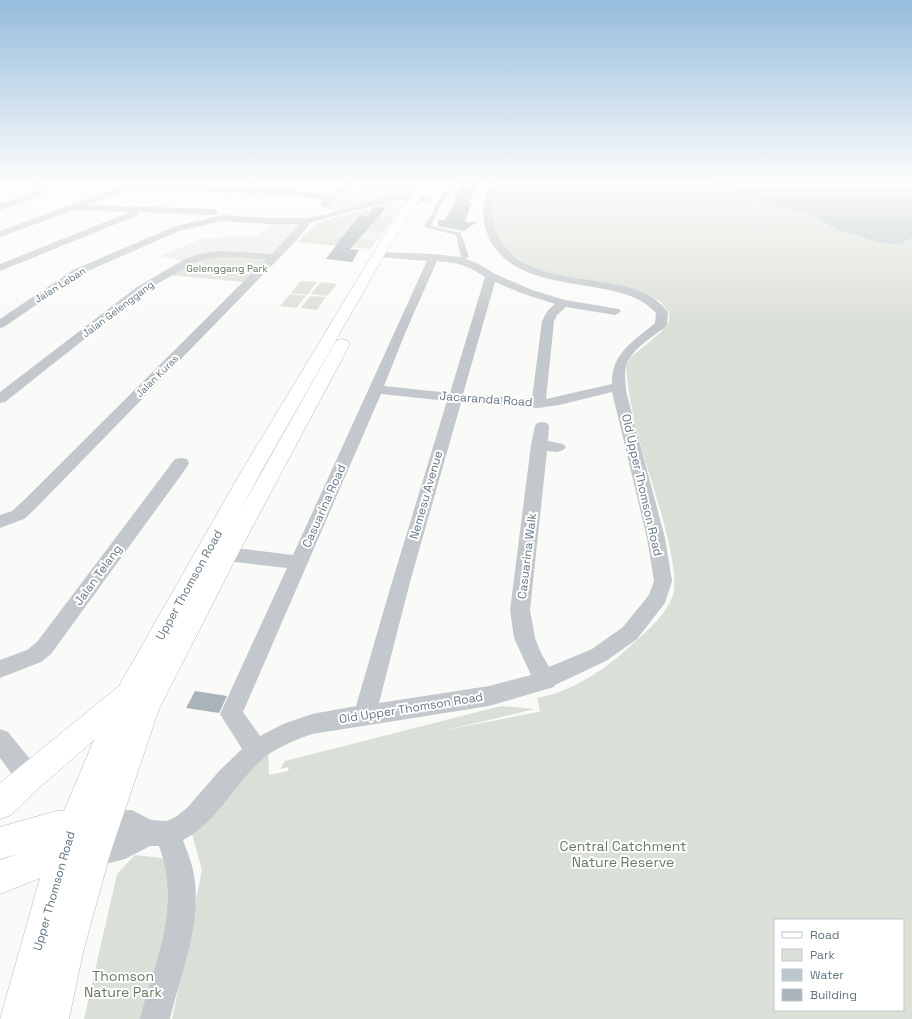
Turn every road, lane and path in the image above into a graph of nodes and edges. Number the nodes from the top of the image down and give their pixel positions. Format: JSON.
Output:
{"nodes":[{"id":1,"x":89,"y":231,"type":"edge"},
{"id":2,"x":170,"y":231,"type":"edge"},
{"id":3,"x":300,"y":231,"type":"edge"},
{"id":4,"x":397,"y":231,"type":"edge"},
{"id":5,"x":490,"y":231,"type":"edge"},
{"id":6,"x":386,"y":254,"type":"junction"},
{"id":7,"x":274,"y":257,"type":"junction"},
{"id":8,"x":434,"y":258,"type":"junction"},
{"id":9,"x":0,"y":268,"type":"edge"},
{"id":10,"x":490,"y":276,"type":"junction"},
{"id":11,"x":563,"y":303,"type":"junction"},
{"id":12,"x":615,"y":311,"type":"dead end"},
{"id":13,"x":0,"y":324,"type":"edge"},
{"id":14,"x":619,"y":386,"type":"junction"},
{"id":15,"x":376,"y":389,"type":"junction"},
{"id":16,"x":455,"y":398,"type":"junction"},
{"id":17,"x":0,"y":399,"type":"edge"},
{"id":18,"x":538,"y":404,"type":"junction"},
{"id":19,"x":542,"y":426,"type":"dead end"},
{"id":20,"x":539,"y":445,"type":"junction"},
{"id":21,"x":558,"y":447,"type":"dead end"},
{"id":22,"x":181,"y":463,"type":"dead end"},
{"id":23,"x":262,"y":473,"type":"junction"},
{"id":24,"x":0,"y":522,"type":"edge"},
{"id":25,"x":227,"y":554,"type":"junction"},
{"id":26,"x":299,"y":563,"type":"junction"},
{"id":27,"x":0,"y":669,"type":"edge"},
{"id":28,"x":546,"y":680,"type":"junction"},
{"id":29,"x":129,"y":693,"type":"junction"},
{"id":30,"x":365,"y":715,"type":"junction"},
{"id":31,"x":0,"y":740,"type":"edge"},
{"id":32,"x":257,"y":749,"type":"junction"},
{"id":33,"x":29,"y":777,"type":"junction"},
{"id":34,"x":0,"y":804,"type":"edge"},
{"id":35,"x":73,"y":825,"type":"junction"},
{"id":36,"x":158,"y":833,"type":"junction"},
{"id":37,"x":0,"y":843,"type":"edge"},
{"id":38,"x":87,"y":845,"type":"junction"},
{"id":39,"x":0,"y":878,"type":"edge"},
{"id":40,"x":18,"y":1019,"type":"edge"},
{"id":41,"x":50,"y":1019,"type":"edge"},
{"id":42,"x":155,"y":1019,"type":"edge"}],
"edges":[{"from":1,"to":9,"type":"street"},
{"from":2,"to":13,"type":"street","name":"Jalan Leban"},
{"from":3,"to":7,"type":"street","name":"Jalan Kuras"},
{"from":4,"to":6,"type":"main road","name":"Upper Thomson Road"},
{"from":5,"to":14,"type":"street","name":"Old Upper Thomson Road"},
{"from":6,"to":8,"type":"street"},
{"from":6,"to":23,"type":"main road","name":"Upper Thomson Road"},
{"from":7,"to":17,"type":"street","name":"Jalan Gelenggang"},
{"from":7,"to":24,"type":"street","name":"Jalan Kuras"},
{"from":8,"to":10,"type":"street"},
{"from":8,"to":15,"type":"street","name":"Casuarina Road"},
{"from":10,"to":11,"type":"street"},
{"from":10,"to":16,"type":"street","name":"Nemesu Avenue"},
{"from":11,"to":12,"type":"street"},
{"from":11,"to":18,"type":"street"},
{"from":14,"to":18,"type":"street","name":"Jacaranda Road"},
{"from":14,"to":28,"type":"street","name":"Old Upper Thomson Road"},
{"from":15,"to":16,"type":"street","name":"Jacaranda Road"},
{"from":15,"to":26,"type":"street","name":"Casuarina Road"},
{"from":16,"to":18,"type":"street","name":"Jacaranda Road"},
{"from":16,"to":30,"type":"street","name":"Nemesu Avenue"},
{"from":19,"to":20,"type":"street","name":"Casuarina Walk"},
{"from":20,"to":21,"type":"street"},
{"from":20,"to":28,"type":"street","name":"Casuarina Walk"},
{"from":22,"to":27,"type":"street","name":"Jalan Telang"},
{"from":23,"to":25,"type":"main road","name":"Upper Thomson Road"},
{"from":23,"to":29,"type":"main road","name":"Upper Thomson Road"},
{"from":25,"to":26,"type":"street"},
{"from":25,"to":38,"type":"main road","name":"Upper Thomson Road"},
{"from":26,"to":32,"type":"street","name":"Casuarina Road"},
{"from":28,"to":30,"type":"street","name":"Old Upper Thomson Road"},
{"from":29,"to":33,"type":"main road"},
{"from":29,"to":35,"type":"main road","name":"Upper Thomson Road"},
{"from":30,"to":32,"type":"street","name":"Old Upper Thomson Road"},
{"from":31,"to":33,"type":"street"},
{"from":32,"to":36,"type":"street","name":"Old Upper Thomson Road"},
{"from":33,"to":34,"type":"main road"},
{"from":35,"to":37,"type":"main road"},
{"from":35,"to":38,"type":"main road","name":"Upper Thomson Road"},
{"from":36,"to":38,"type":"street","name":"Old Upper Thomson Road"},
{"from":36,"to":42,"type":"street"},
{"from":38,"to":39,"type":"main road"},
{"from":38,"to":40,"type":"main road","name":"Upper Thomson Road"},
{"from":38,"to":41,"type":"main road","name":"Upper Thomson Road"}]}
